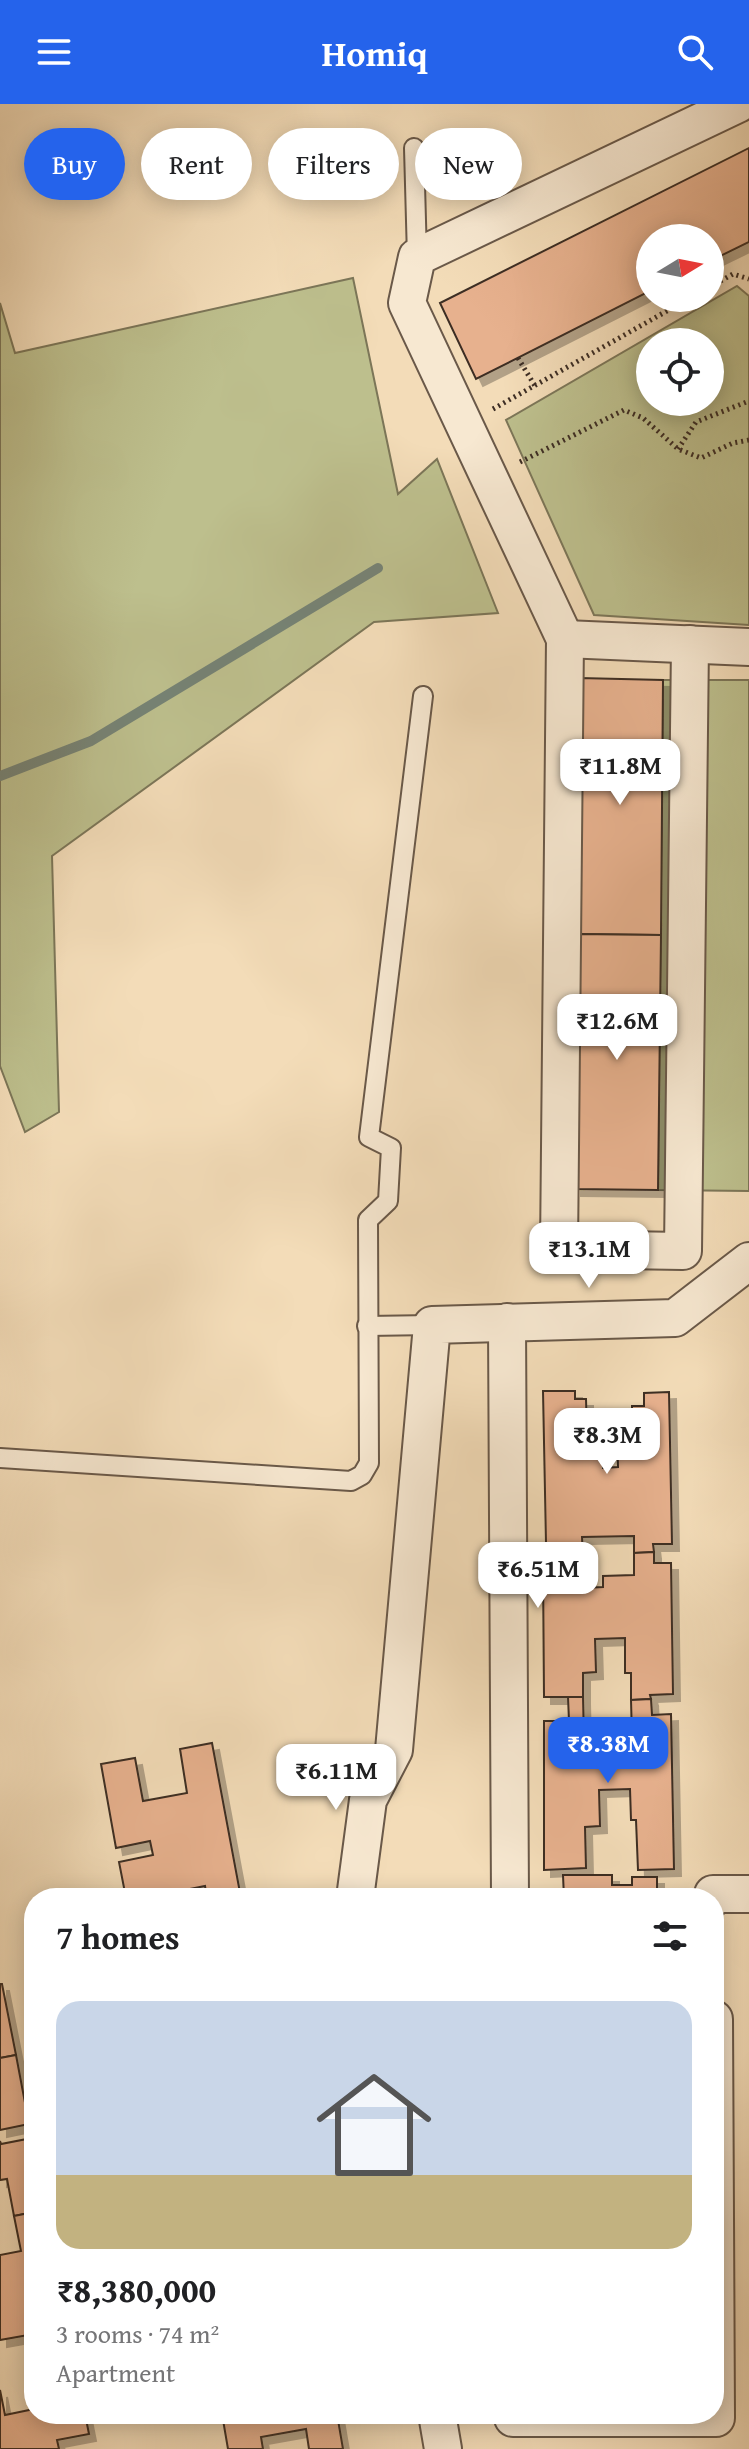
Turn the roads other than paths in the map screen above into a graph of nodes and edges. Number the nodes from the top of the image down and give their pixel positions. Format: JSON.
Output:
{"nodes":[{"id":1,"x":738,"y":104,"type":"edge"},
{"id":2,"x":414,"y":148,"type":"dead end"},
{"id":3,"x":417,"y":257,"type":"junction"},
{"id":4,"x":565,"y":639,"type":"junction"},
{"id":5,"x":690,"y":644,"type":"junction"},
{"id":6,"x":749,"y":647,"type":"edge"},
{"id":7,"x":423,"y":696,"type":"dead end"},
{"id":8,"x":749,"y":1261,"type":"edge"},
{"id":9,"x":507,"y":1322,"type":"junction"},
{"id":10,"x":432,"y":1325,"type":"junction"},
{"id":11,"x":367,"y":1326,"type":"junction"},
{"id":12,"x":0,"y":1458,"type":"edge"},
{"id":13,"x":356,"y":1888,"type":"edge"},
{"id":14,"x":510,"y":1888,"type":"edge"},
{"id":15,"x":724,"y":1894,"type":"edge"},
{"id":16,"x":749,"y":1894,"type":"edge"},
{"id":17,"x":439,"y":2424,"type":"edge"},
{"id":18,"x":443,"y":2449,"type":"edge"}],
"edges":[{"from":1,"to":3,"type":"street"},
{"from":2,"to":3,"type":"lane"},
{"from":3,"to":4,"type":"street"},
{"from":4,"to":5,"type":"street"},
{"from":4,"to":5,"type":"street"},
{"from":5,"to":6,"type":"street"},
{"from":7,"to":11,"type":"lane"},
{"from":8,"to":9,"type":"street"},
{"from":9,"to":10,"type":"street"},
{"from":9,"to":14,"type":"street"},
{"from":10,"to":11,"type":"lane"},
{"from":10,"to":13,"type":"street"},
{"from":11,"to":12,"type":"lane"},
{"from":15,"to":16,"type":"street"},
{"from":17,"to":18,"type":"street"}]}
